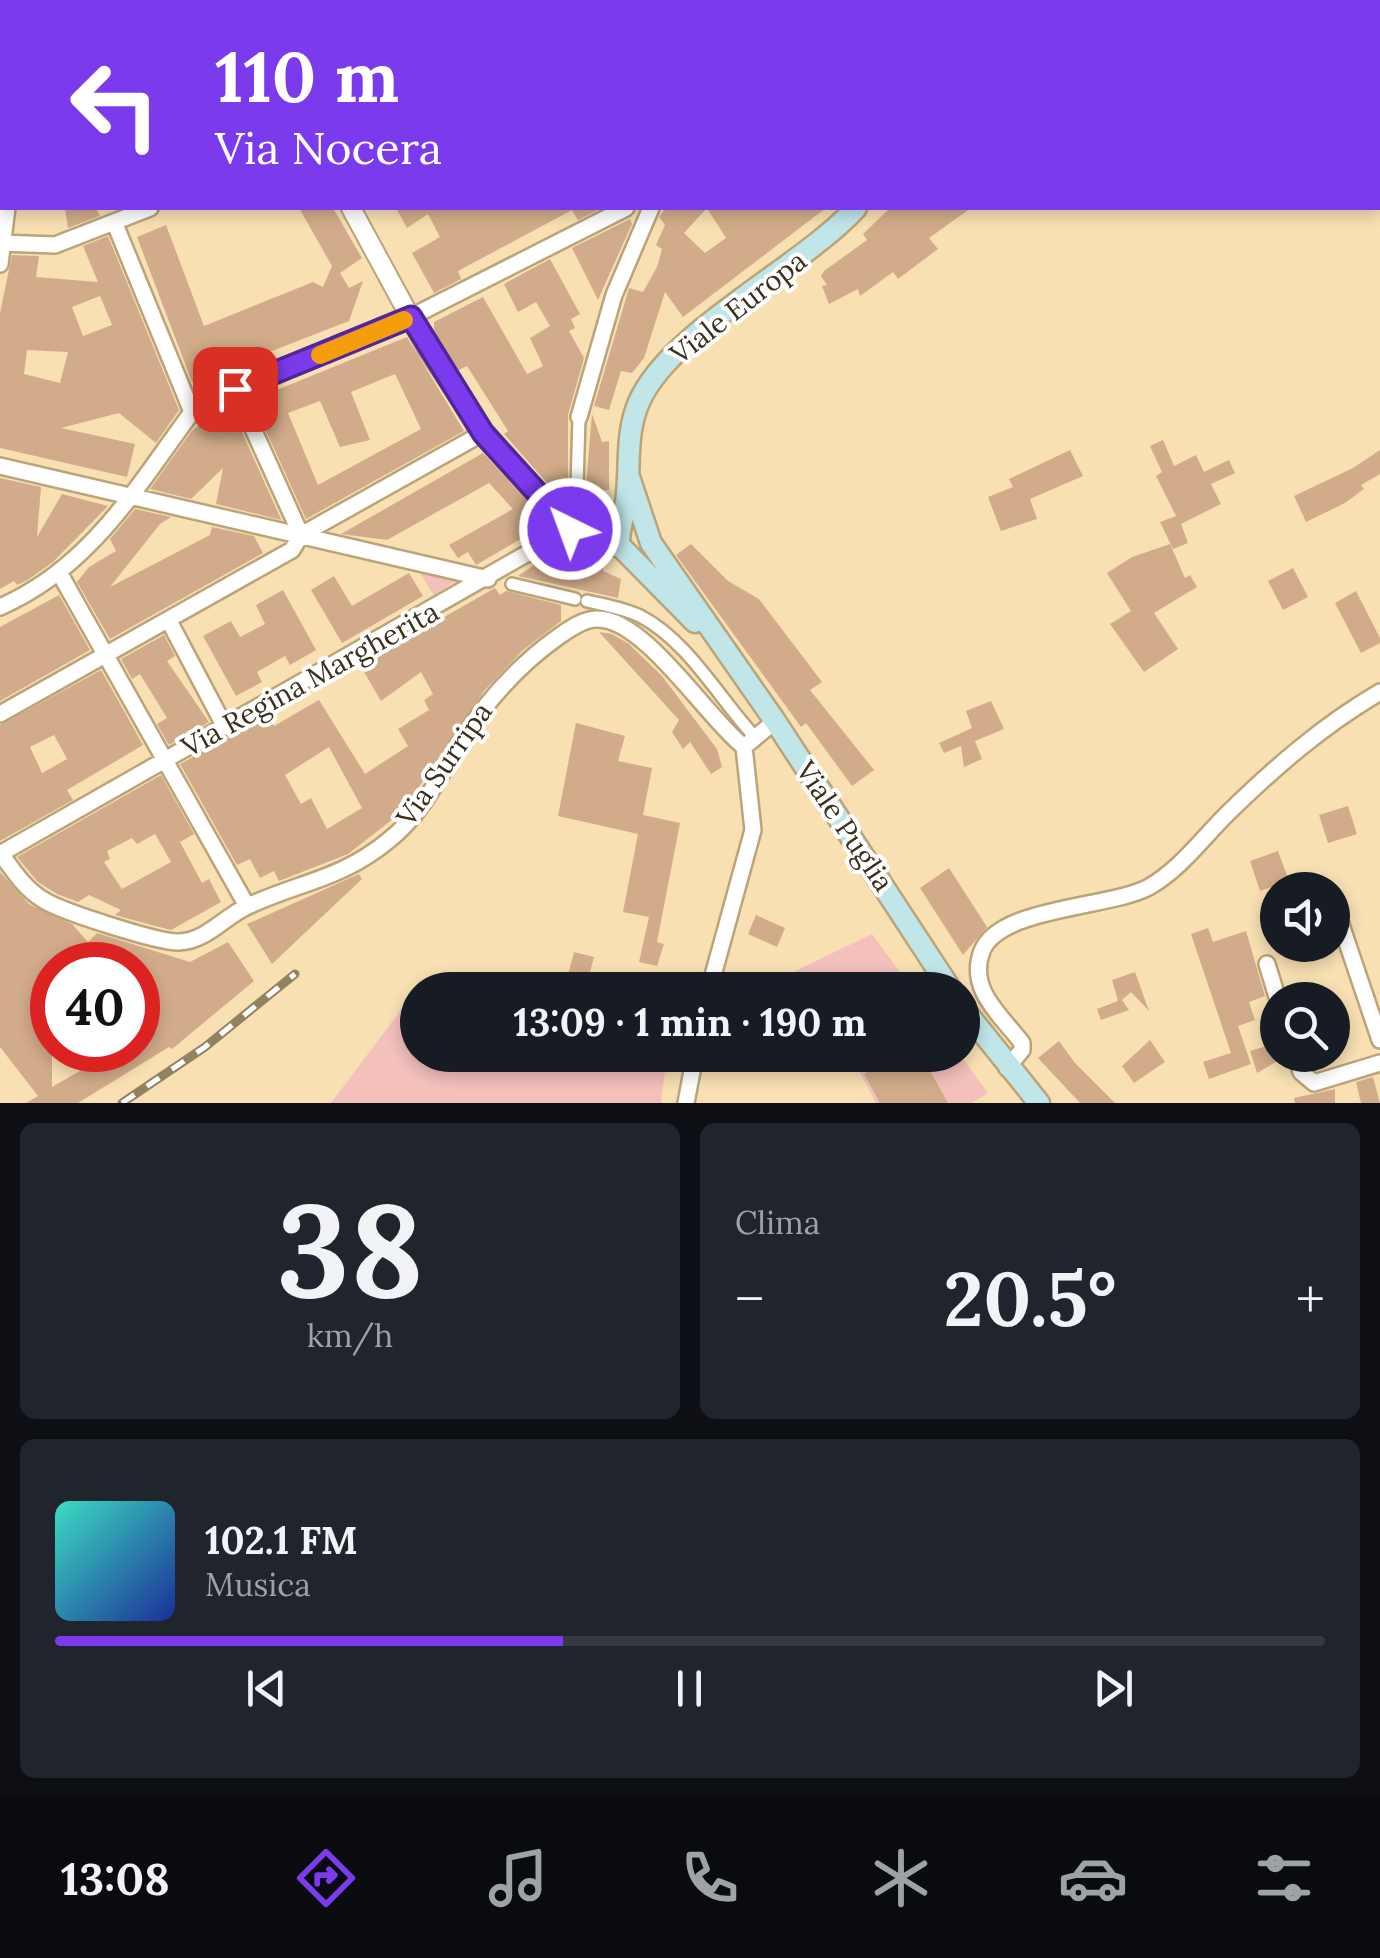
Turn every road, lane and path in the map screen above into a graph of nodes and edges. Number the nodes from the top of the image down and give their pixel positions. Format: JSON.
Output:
{"nodes":[{"id":1,"x":6,"y":210,"type":"edge"},
{"id":2,"x":146,"y":210,"type":"edge"},
{"id":3,"x":351,"y":210,"type":"edge"},
{"id":4,"x":622,"y":210,"type":"edge"},
{"id":5,"x":650,"y":210,"type":"edge"},
{"id":6,"x":854,"y":210,"type":"edge"},
{"id":7,"x":115,"y":224,"type":"junction"},
{"id":8,"x":1,"y":243,"type":"edge"},
{"id":9,"x":0,"y":264,"type":"edge"},
{"id":10,"x":411,"y":317,"type":"junction"},
{"id":11,"x":235,"y":389,"type":"junction"},
{"id":12,"x":192,"y":412,"type":"junction"},
{"id":13,"x":578,"y":417,"type":"joint"},
{"id":14,"x":483,"y":433,"type":"junction"},
{"id":15,"x":0,"y":466,"type":"edge"},
{"id":16,"x":128,"y":499,"type":"junction"},
{"id":17,"x":570,"y":529,"type":"junction"},
{"id":18,"x":599,"y":532,"type":"junction"},
{"id":19,"x":301,"y":535,"type":"junction"},
{"id":20,"x":632,"y":539,"type":"junction"},
{"id":21,"x":60,"y":574,"type":"junction"},
{"id":22,"x":488,"y":578,"type":"junction"},
{"id":23,"x":512,"y":584,"type":"dead end"},
{"id":24,"x":578,"y":599,"type":"junction"},
{"id":25,"x":0,"y":607,"type":"edge"},
{"id":26,"x":169,"y":622,"type":"junction"},
{"id":27,"x":583,"y":623,"type":"junction"},
{"id":28,"x":107,"y":654,"type":"junction"},
{"id":29,"x":1380,"y":692,"type":"edge"},
{"id":30,"x":0,"y":714,"type":"edge"},
{"id":31,"x":775,"y":720,"type":"junction"},
{"id":32,"x":225,"y":726,"type":"junction"},
{"id":33,"x":749,"y":742,"type":"junction"},
{"id":34,"x":166,"y":760,"type":"junction"},
{"id":35,"x":1,"y":854,"type":"edge"},
{"id":36,"x":247,"y":906,"type":"junction"},
{"id":37,"x":1350,"y":951,"type":"edge"},
{"id":38,"x":1267,"y":964,"type":"dead end"},
{"id":39,"x":713,"y":972,"type":"edge"},
{"id":40,"x":940,"y":972,"type":"edge"},
{"id":41,"x":1272,"y":982,"type":"edge"},
{"id":42,"x":980,"y":1031,"type":"edge"},
{"id":43,"x":1380,"y":1040,"type":"edge"},
{"id":44,"x":1380,"y":1063,"type":"edge"},
{"id":45,"x":1007,"y":1068,"type":"junction"},
{"id":46,"x":692,"y":1072,"type":"edge"},
{"id":47,"x":1301,"y":1072,"type":"edge"},
{"id":48,"x":686,"y":1103,"type":"edge"},
{"id":49,"x":1039,"y":1103,"type":"edge"}],
"edges":[{"from":1,"to":8,"type":"street"},
{"from":2,"to":7,"type":"street"},
{"from":3,"to":10,"type":"street"},
{"from":4,"to":10,"type":"street"},
{"from":5,"to":13,"type":"street"},
{"from":6,"to":20,"type":"main road","name":"Viale Europa"},
{"from":7,"to":8,"type":"street"},
{"from":7,"to":12,"type":"street"},
{"from":8,"to":9,"type":"street"},
{"from":10,"to":11,"type":"street"},
{"from":10,"to":14,"type":"street"},
{"from":11,"to":12,"type":"street"},
{"from":11,"to":19,"type":"street"},
{"from":12,"to":16,"type":"street"},
{"from":13,"to":18,"type":"street"},
{"from":14,"to":17,"type":"street"},
{"from":14,"to":19,"type":"street"},
{"from":15,"to":16,"type":"street"},
{"from":16,"to":19,"type":"street"},
{"from":16,"to":21,"type":"street"},
{"from":17,"to":18,"type":"street"},
{"from":17,"to":20,"type":"street"},
{"from":17,"to":22,"type":"street","name":"Via Regina Margherita"},
{"from":18,"to":20,"type":"street"},
{"from":19,"to":22,"type":"street"},
{"from":19,"to":26,"type":"street"},
{"from":20,"to":31,"type":"main road","name":"Viale Puglia"},
{"from":21,"to":25,"type":"street"},
{"from":21,"to":28,"type":"street"},
{"from":22,"to":32,"type":"street","name":"Via Regina Margherita"},
{"from":23,"to":24,"type":"street"},
{"from":24,"to":27,"type":"street"},
{"from":24,"to":33,"type":"street"},
{"from":26,"to":28,"type":"street"},
{"from":26,"to":32,"type":"street"},
{"from":27,"to":33,"type":"street"},
{"from":27,"to":36,"type":"street","name":"Via Surripa"},
{"from":28,"to":30,"type":"street"},
{"from":28,"to":34,"type":"street"},
{"from":29,"to":45,"type":"street"},
{"from":31,"to":33,"type":"street"},
{"from":31,"to":40,"type":"main road","name":"Viale Puglia"},
{"from":32,"to":34,"type":"street","name":"Via Regina Margherita"},
{"from":33,"to":39,"type":"street"},
{"from":34,"to":35,"type":"street","name":"Via Regina Margherita"},
{"from":34,"to":36,"type":"street"},
{"from":35,"to":36,"type":"street","name":"Via Surripa"},
{"from":37,"to":43,"type":"street"},
{"from":38,"to":41,"type":"street"},
{"from":42,"to":45,"type":"main road"},
{"from":44,"to":47,"type":"street"},
{"from":45,"to":49,"type":"main road"},
{"from":46,"to":48,"type":"street"}]}
